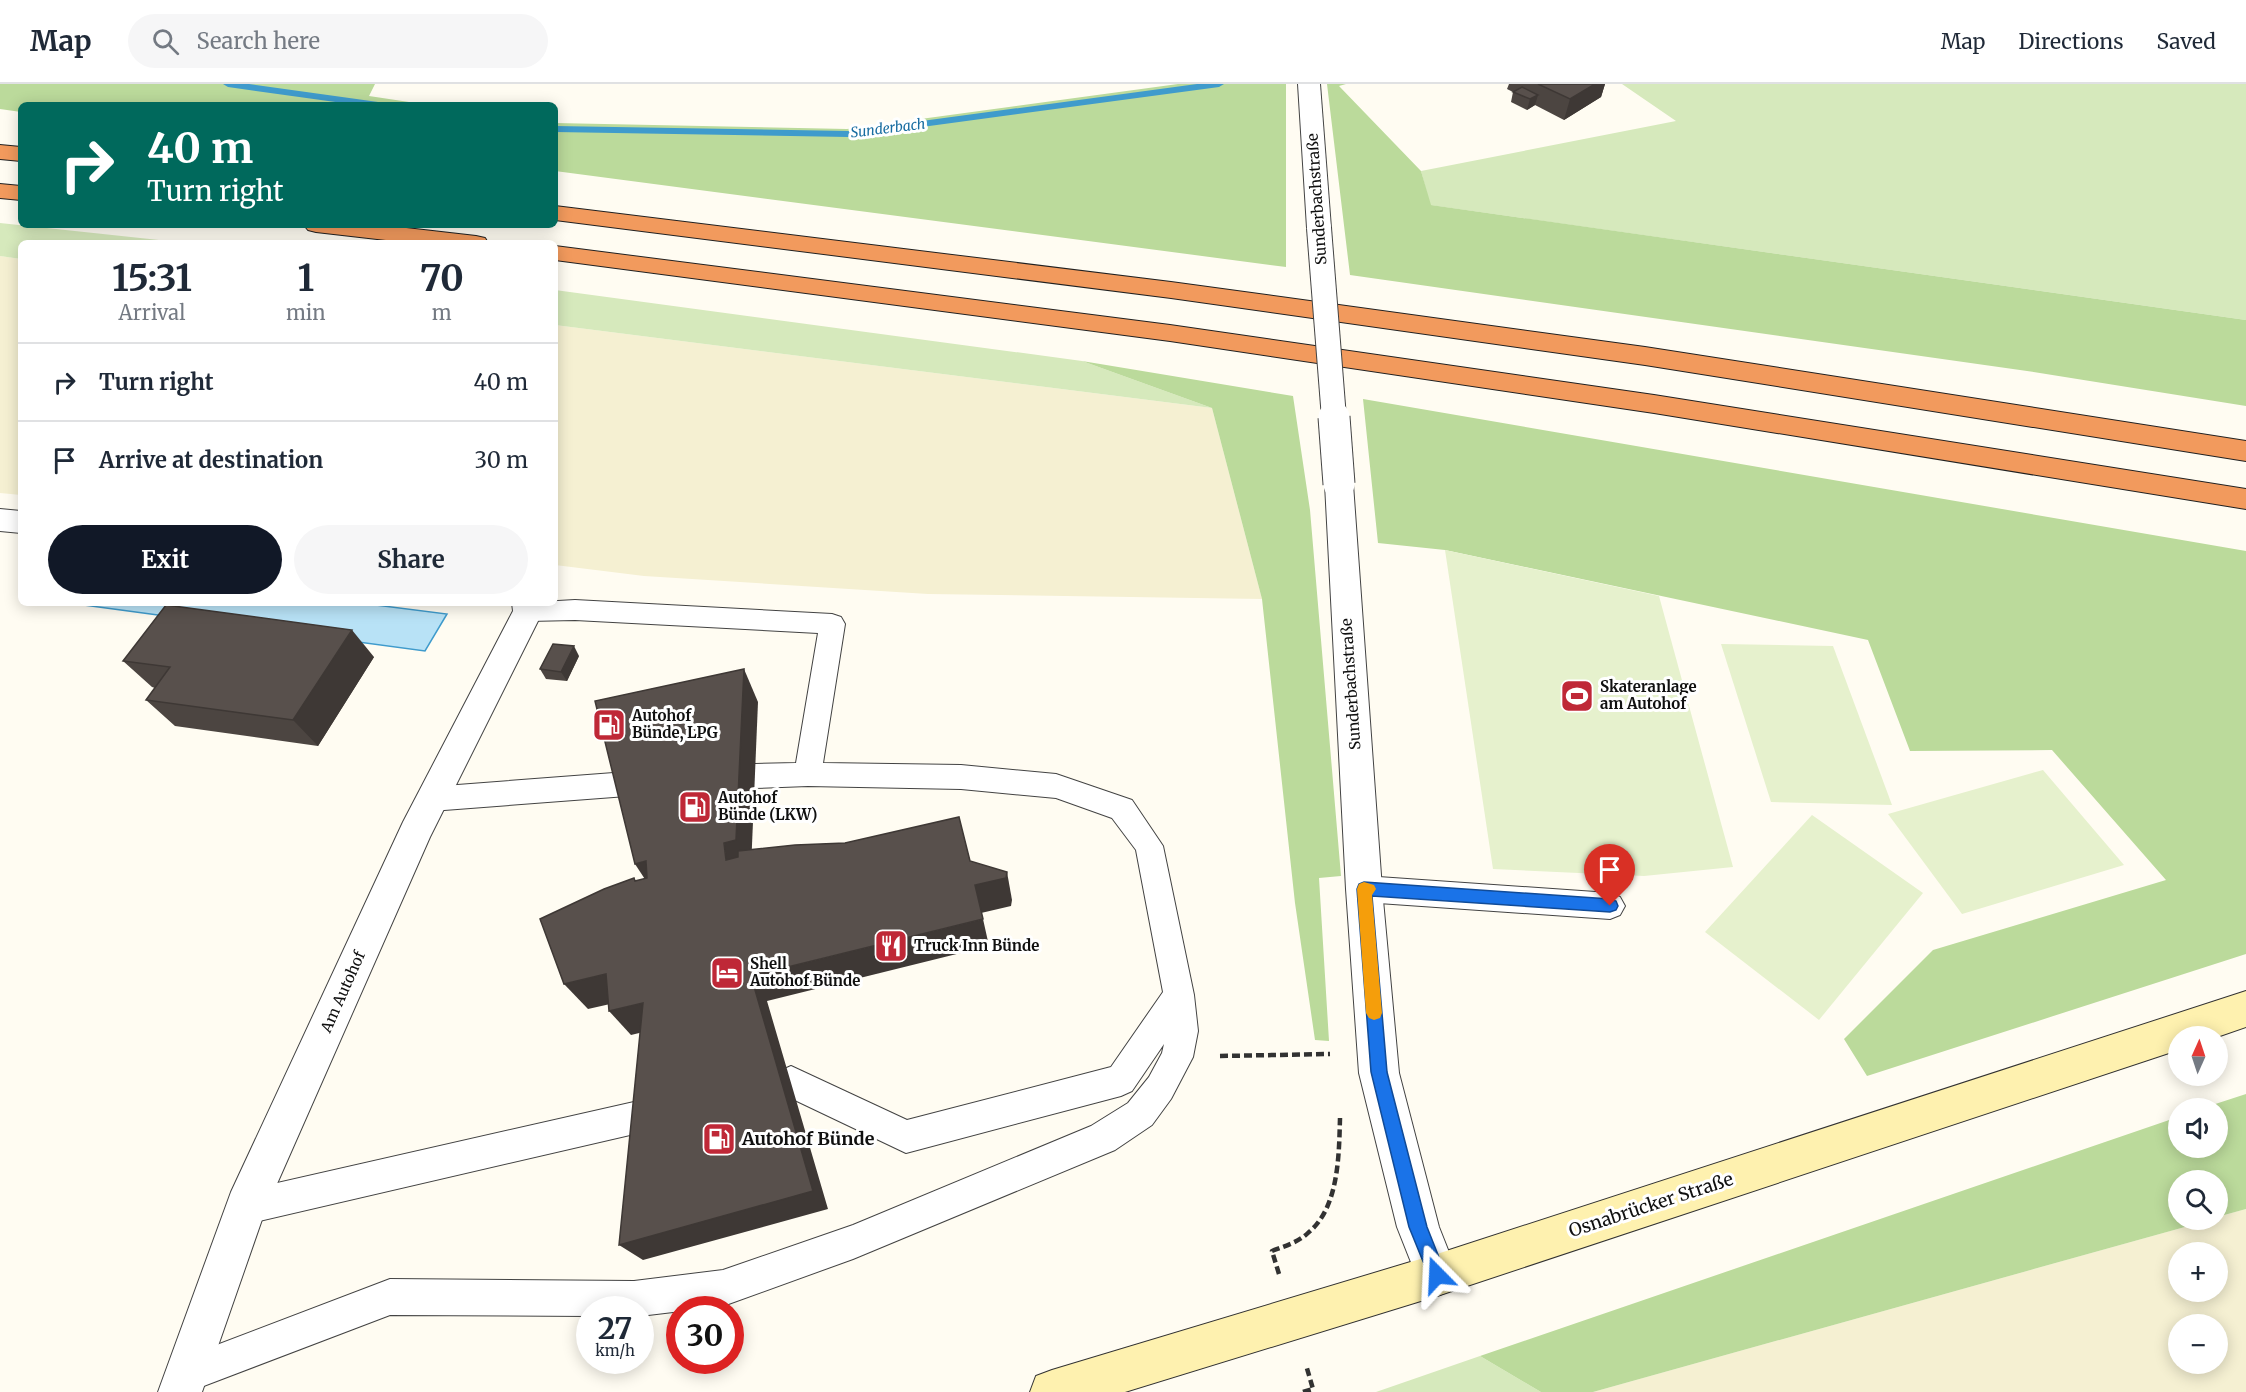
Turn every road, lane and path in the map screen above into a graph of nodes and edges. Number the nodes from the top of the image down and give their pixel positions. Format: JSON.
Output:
{"nodes":[{"id":1,"x":1309,"y":84,"type":"edge"},
{"id":2,"x":0,"y":152,"type":"edge"},
{"id":3,"x":18,"y":154,"type":"edge"},
{"id":4,"x":0,"y":191,"type":"edge"},
{"id":5,"x":18,"y":193,"type":"edge"},
{"id":6,"x":558,"y":213,"type":"edge"},
{"id":7,"x":343,"y":228,"type":"edge"},
{"id":8,"x":449,"y":240,"type":"edge"},
{"id":9,"x":558,"y":253,"type":"edge"},
{"id":10,"x":2246,"y":451,"type":"edge"},
{"id":11,"x":2246,"y":499,"type":"edge"},
{"id":12,"x":0,"y":520,"type":"edge"},
{"id":13,"x":18,"y":522,"type":"edge"},
{"id":14,"x":527,"y":607,"type":"edge"},
{"id":15,"x":808,"y":774,"type":"junction"},
{"id":16,"x":755,"y":776,"type":"dead end"},
{"id":17,"x":627,"y":784,"type":"edge"},
{"id":18,"x":431,"y":799,"type":"junction"},
{"id":19,"x":1364,"y":889,"type":"junction"},
{"id":20,"x":1610,"y":906,"type":"dead end"},
{"id":21,"x":1179,"y":995,"type":"junction"},
{"id":22,"x":2246,"y":1009,"type":"edge"},
{"id":23,"x":1328,"y":1054,"type":"dead end"},
{"id":24,"x":1177,"y":1057,"type":"junction"},
{"id":25,"x":791,"y":1082,"type":"dead end"},
{"id":26,"x":656,"y":1113,"type":"edge"},
{"id":27,"x":1340,"y":1116,"type":"dead end"},
{"id":28,"x":246,"y":1206,"type":"junction"},
{"id":29,"x":1437,"y":1275,"type":"junction"},
{"id":30,"x":1292,"y":1319,"type":"junction"},
{"id":31,"x":183,"y":1383,"type":"edge"},
{"id":32,"x":1052,"y":1392,"type":"edge"}],
"edges":[{"from":1,"to":19,"type":"street","name":"Sunderbachstraße","bridge":true},
{"from":2,"to":3,"type":"highway"},
{"from":4,"to":5,"type":"highway"},
{"from":6,"to":10,"type":"highway"},
{"from":7,"to":8,"type":"highway"},
{"from":9,"to":11,"type":"highway"},
{"from":12,"to":13,"type":"street"},
{"from":14,"to":15,"type":"lane"},
{"from":14,"to":18,"type":"street","name":"Am Autohof"},
{"from":15,"to":16,"type":"lane"},
{"from":15,"to":21,"type":"lane"},
{"from":17,"to":18,"type":"lane"},
{"from":18,"to":28,"type":"street","name":"Am Autohof"},
{"from":19,"to":20,"type":"lane"},
{"from":19,"to":29,"type":"street","name":"Sunderbachstraße"},
{"from":21,"to":24,"type":"lane"},
{"from":21,"to":25,"type":"lane"},
{"from":22,"to":29,"type":"main road","name":"Osnabrücker Straße"},
{"from":23,"to":24,"type":"path"},
{"from":24,"to":31,"type":"lane"},
{"from":26,"to":28,"type":"lane"},
{"from":27,"to":30,"type":"path"},
{"from":28,"to":31,"type":"street","name":"Am Autohof"},
{"from":29,"to":30,"type":"main road","name":"Osnabrücker Straße"},
{"from":30,"to":32,"type":"main road","name":"Osnabrücker Straße"}]}
